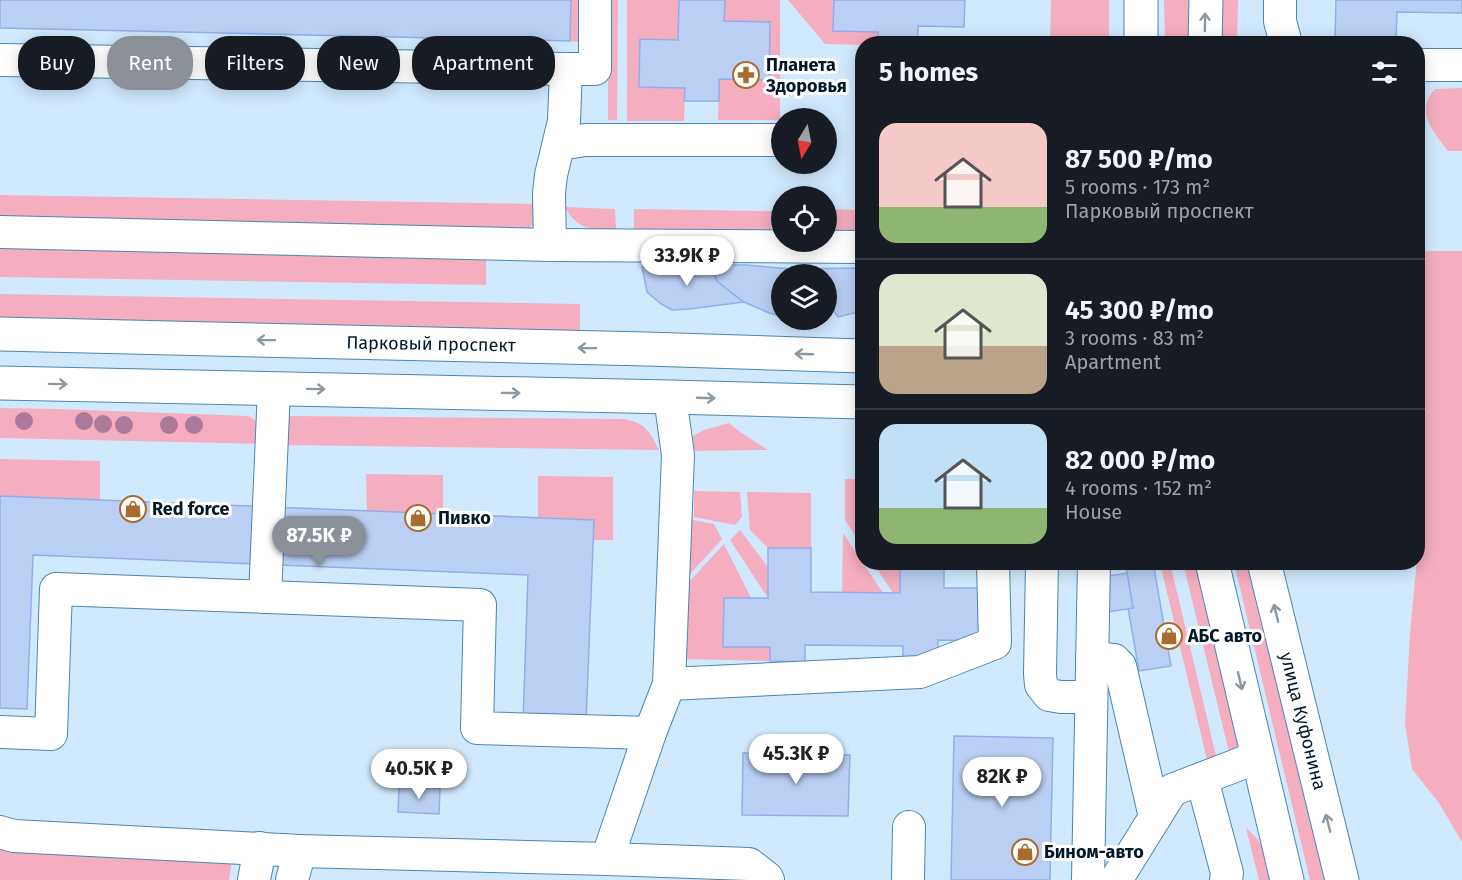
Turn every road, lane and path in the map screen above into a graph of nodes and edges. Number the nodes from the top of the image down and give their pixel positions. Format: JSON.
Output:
{"nodes":[{"id":1,"x":595,"y":0,"type":"edge"},
{"id":2,"x":1141,"y":0,"type":"edge"},
{"id":3,"x":1206,"y":0,"type":"edge"},
{"id":4,"x":1280,"y":0,"type":"edge"},
{"id":5,"x":1141,"y":36,"type":"edge"},
{"id":6,"x":1205,"y":36,"type":"edge"},
{"id":7,"x":1284,"y":36,"type":"edge"},
{"id":8,"x":0,"y":60,"type":"edge"},
{"id":9,"x":1425,"y":65,"type":"edge"},
{"id":10,"x":1462,"y":65,"type":"edge"},
{"id":11,"x":566,"y":69,"type":"junction"},
{"id":12,"x":771,"y":140,"type":"edge"},
{"id":13,"x":559,"y":144,"type":"junction"},
{"id":14,"x":0,"y":232,"type":"edge"},
{"id":15,"x":550,"y":245,"type":"junction"},
{"id":16,"x":855,"y":247,"type":"edge"},
{"id":17,"x":0,"y":334,"type":"edge"},
{"id":18,"x":855,"y":356,"type":"edge"},
{"id":19,"x":0,"y":383,"type":"edge"},
{"id":20,"x":274,"y":389,"type":"junction"},
{"id":21,"x":670,"y":397,"type":"junction"},
{"id":22,"x":855,"y":402,"type":"edge"},
{"id":23,"x":993,"y":570,"type":"edge"},
{"id":24,"x":1042,"y":570,"type":"edge"},
{"id":25,"x":1094,"y":570,"type":"edge"},
{"id":26,"x":1214,"y":570,"type":"edge"},
{"id":27,"x":1266,"y":570,"type":"edge"},
{"id":28,"x":265,"y":597,"type":"junction"},
{"id":29,"x":1092,"y":658,"type":"junction"},
{"id":30,"x":669,"y":684,"type":"junction"},
{"id":31,"x":1091,"y":697,"type":"junction"},
{"id":32,"x":0,"y":732,"type":"edge"},
{"id":33,"x":650,"y":733,"type":"junction"},
{"id":34,"x":1258,"y":757,"type":"junction"},
{"id":35,"x":1202,"y":779,"type":"junction"},
{"id":36,"x":1155,"y":817,"type":"junction"},
{"id":37,"x":909,"y":827,"type":"dead end"},
{"id":38,"x":0,"y":832,"type":"edge"},
{"id":39,"x":260,"y":848,"type":"junction"},
{"id":40,"x":607,"y":858,"type":"junction"},
{"id":41,"x":296,"y":865,"type":"edge"},
{"id":42,"x":254,"y":880,"type":"edge"},
{"id":43,"x":768,"y":880,"type":"edge"},
{"id":44,"x":908,"y":880,"type":"edge"},
{"id":45,"x":1088,"y":880,"type":"edge"},
{"id":46,"x":1116,"y":880,"type":"edge"},
{"id":47,"x":1226,"y":880,"type":"edge"},
{"id":48,"x":1287,"y":880,"type":"edge"},
{"id":49,"x":1342,"y":880,"type":"edge"}],
"edges":[{"from":1,"to":11,"type":"street"},
{"from":2,"to":5,"type":"main road"},
{"from":6,"to":3,"type":"main road","one_way":true},
{"from":4,"to":7,"type":"street"},
{"from":8,"to":11,"type":"street"},
{"from":9,"to":10,"type":"street"},
{"from":11,"to":13,"type":"street"},
{"from":12,"to":13,"type":"street"},
{"from":13,"to":15,"type":"street"},
{"from":14,"to":15,"type":"street"},
{"from":15,"to":16,"type":"street"},
{"from":18,"to":17,"type":"main road","name":"Парковый проспект","one_way":true},
{"from":19,"to":20,"type":"main road","one_way":true},
{"from":20,"to":21,"type":"main road","one_way":true},
{"from":20,"to":28,"type":"street"},
{"from":21,"to":22,"type":"main road","one_way":true},
{"from":21,"to":30,"type":"street"},
{"from":23,"to":30,"type":"street"},
{"from":24,"to":31,"type":"street"},
{"from":25,"to":29,"type":"street"},
{"from":26,"to":34,"type":"main road","one_way":true},
{"from":49,"to":27,"type":"main road","name":"улица Куфонина","one_way":true},
{"from":28,"to":32,"type":"street"},
{"from":28,"to":33,"type":"street"},
{"from":29,"to":31,"type":"street"},
{"from":29,"to":36,"type":"street"},
{"from":30,"to":33,"type":"street"},
{"from":31,"to":45,"type":"street"},
{"from":33,"to":40,"type":"street"},
{"from":34,"to":35,"type":"street"},
{"from":34,"to":48,"type":"main road"},
{"from":35,"to":36,"type":"street"},
{"from":35,"to":47,"type":"street"},
{"from":36,"to":46,"type":"street"},
{"from":37,"to":44,"type":"street"},
{"from":38,"to":39,"type":"street"},
{"from":39,"to":41,"type":"street"},
{"from":39,"to":42,"type":"street"},
{"from":40,"to":41,"type":"street"},
{"from":40,"to":43,"type":"street"}]}
